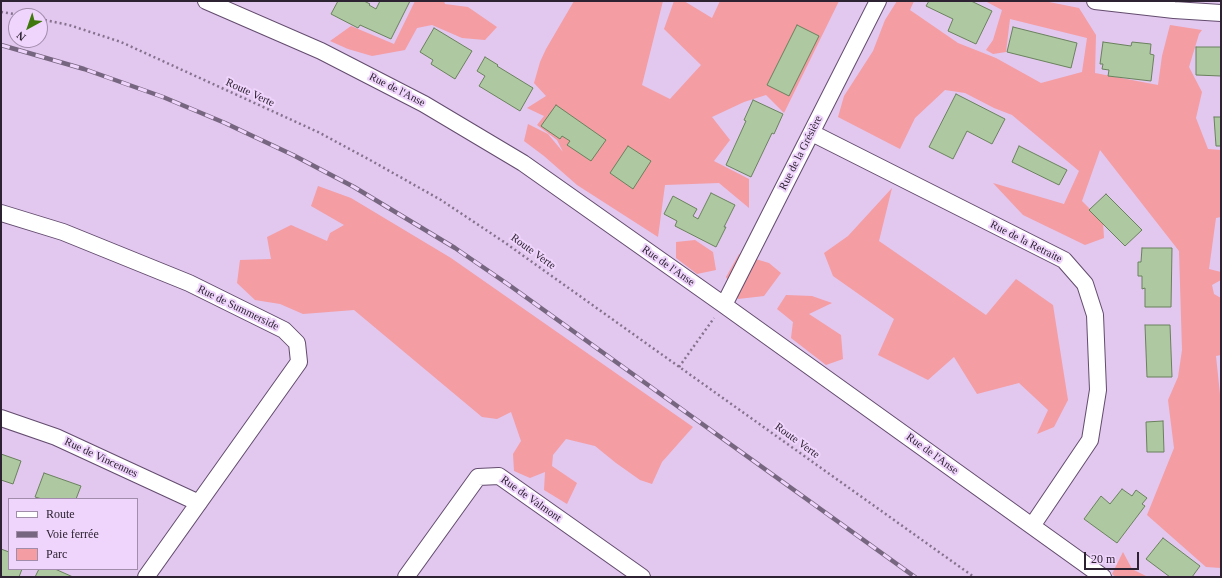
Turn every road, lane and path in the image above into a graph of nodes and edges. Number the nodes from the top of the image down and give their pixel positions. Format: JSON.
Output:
{"nodes":[{"id":1,"x":206,"y":1,"type":"edge"},
{"id":2,"x":878,"y":1,"type":"edge"},
{"id":3,"x":1095,"y":1,"type":"edge"},
{"id":4,"x":1221,"y":13,"type":"edge"},
{"id":5,"x":48,"y":21,"type":"edge"},
{"id":6,"x":812,"y":134,"type":"junction"},
{"id":7,"x":1,"y":213,"type":"edge"},
{"id":8,"x":724,"y":305,"type":"junction"},
{"id":9,"x":679,"y":367,"type":"junction"},
{"id":10,"x":1,"y":418,"type":"edge"},
{"id":11,"x":199,"y":503,"type":"junction"},
{"id":12,"x":1032,"y":526,"type":"junction"},
{"id":13,"x":146,"y":577,"type":"edge"},
{"id":14,"x":406,"y":577,"type":"edge"},
{"id":15,"x":642,"y":577,"type":"edge"},
{"id":16,"x":974,"y":577,"type":"edge"},
{"id":17,"x":1103,"y":577,"type":"edge"}],
"edges":[{"from":1,"to":8,"type":"street","name":"Rue de l'Anse"},
{"from":2,"to":6,"type":"street","name":"Rue de la Grésière"},
{"from":3,"to":4,"type":"street"},
{"from":5,"to":9,"type":"path","name":"Route Verte"},
{"from":6,"to":8,"type":"street","name":"Rue de la Grésière"},
{"from":6,"to":12,"type":"street","name":"Rue de la Retraite"},
{"from":7,"to":11,"type":"street","name":"Rue de Summerside"},
{"from":8,"to":9,"type":"path"},
{"from":8,"to":12,"type":"street","name":"Rue de l'Anse"},
{"from":9,"to":16,"type":"path","name":"Route Verte"},
{"from":10,"to":11,"type":"street","name":"Rue de Vincennes"},
{"from":11,"to":13,"type":"street","name":"Rue de Summerside"},
{"from":12,"to":17,"type":"street","name":"Rue de l'Anse"},
{"from":14,"to":15,"type":"street","name":"Rue de Valmont"}]}
